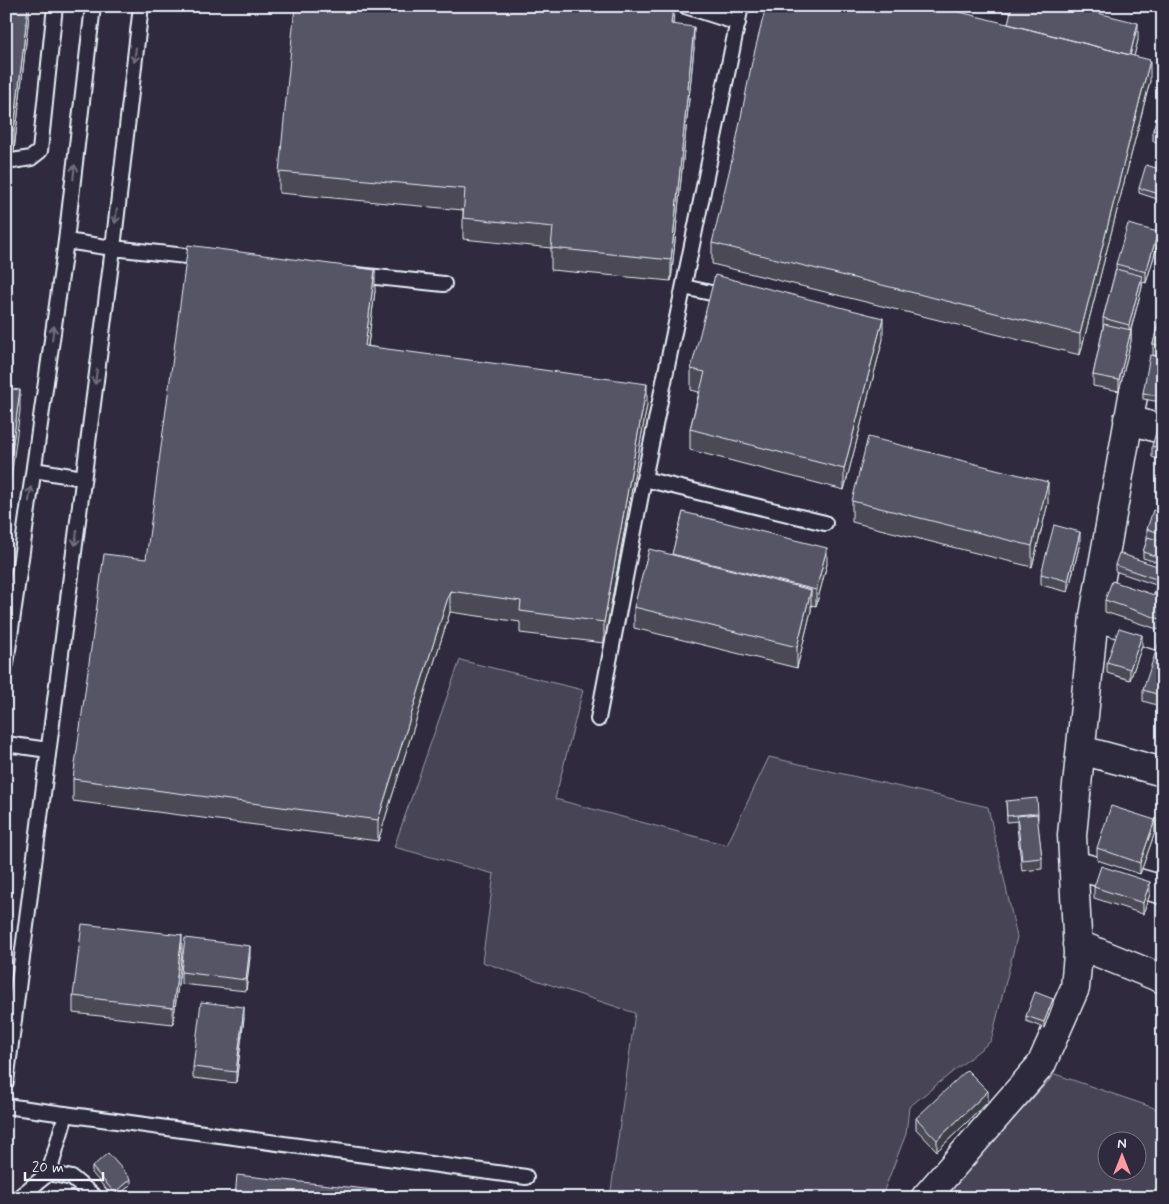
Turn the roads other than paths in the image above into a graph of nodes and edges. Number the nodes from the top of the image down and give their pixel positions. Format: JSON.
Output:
{"nodes":[{"id":1,"x":54,"y":6,"type":"edge"},
{"id":2,"x":92,"y":6,"type":"edge"},
{"id":3,"x":141,"y":6,"type":"edge"},
{"id":4,"x":685,"y":6,"type":"edge"},
{"id":5,"x":741,"y":6,"type":"edge"},
{"id":6,"x":738,"y":23,"type":"junction"},
{"id":7,"x":6,"y":162,"type":"edge"},
{"id":8,"x":66,"y":241,"type":"junction"},
{"id":9,"x":112,"y":248,"type":"junction"},
{"id":10,"x":220,"y":260,"type":"edge"},
{"id":11,"x":1163,"y":264,"type":"edge"},
{"id":12,"x":347,"y":274,"type":"edge"},
{"id":13,"x":444,"y":284,"type":"dead end"},
{"id":14,"x":684,"y":287,"type":"junction"},
{"id":15,"x":1159,"y":292,"type":"edge"},
{"id":16,"x":740,"y":299,"type":"edge"},
{"id":17,"x":1128,"y":419,"type":"junction"},
{"id":18,"x":1163,"y":430,"type":"edge"},
{"id":19,"x":34,"y":470,"type":"junction"},
{"id":20,"x":83,"y":478,"type":"junction"},
{"id":21,"x":644,"y":479,"type":"junction"},
{"id":22,"x":825,"y":523,"type":"dead end"},
{"id":23,"x":1094,"y":616,"type":"junction"},
{"id":24,"x":1163,"y":637,"type":"edge"},
{"id":25,"x":6,"y":664,"type":"edge"},
{"id":26,"x":598,"y":719,"type":"dead end"},
{"id":27,"x":6,"y":744,"type":"edge"},
{"id":28,"x":48,"y":750,"type":"junction"},
{"id":29,"x":1081,"y":750,"type":"junction"},
{"id":30,"x":1163,"y":772,"type":"edge"},
{"id":31,"x":1074,"y":865,"type":"junction"},
{"id":32,"x":1163,"y":890,"type":"edge"},
{"id":33,"x":1077,"y":944,"type":"junction"},
{"id":34,"x":1163,"y":979,"type":"edge"},
{"id":35,"x":11,"y":1001,"type":"edge"},
{"id":36,"x":6,"y":1082,"type":"edge"},
{"id":37,"x":6,"y":1106,"type":"edge"},
{"id":38,"x":66,"y":1114,"type":"junction"},
{"id":39,"x":49,"y":1174,"type":"junction"},
{"id":40,"x":526,"y":1177,"type":"dead end"},
{"id":41,"x":18,"y":1198,"type":"edge"},
{"id":42,"x":96,"y":1198,"type":"edge"},
{"id":43,"x":925,"y":1198,"type":"edge"}],
"edges":[{"from":1,"to":7,"type":"lane"},
{"from":8,"to":2,"type":"lane","one_way":true},
{"from":3,"to":9,"type":"lane","one_way":true},
{"from":4,"to":6,"type":"lane"},
{"from":5,"to":6,"type":"lane"},
{"from":6,"to":14,"type":"lane"},
{"from":8,"to":9,"type":"lane"},
{"from":19,"to":8,"type":"lane","one_way":true},
{"from":9,"to":10,"type":"lane"},
{"from":9,"to":20,"type":"lane","one_way":true},
{"from":11,"to":15,"type":"street"},
{"from":12,"to":13,"type":"lane"},
{"from":14,"to":16,"type":"lane"},
{"from":14,"to":21,"type":"lane"},
{"from":15,"to":17,"type":"street"},
{"from":17,"to":18,"type":"street"},
{"from":17,"to":23,"type":"street"},
{"from":19,"to":20,"type":"lane"},
{"from":25,"to":19,"type":"lane","one_way":true},
{"from":20,"to":28,"type":"lane","one_way":true},
{"from":21,"to":22,"type":"lane"},
{"from":21,"to":26,"type":"lane"},
{"from":23,"to":24,"type":"street"},
{"from":23,"to":29,"type":"street"},
{"from":27,"to":28,"type":"lane"},
{"from":28,"to":35,"type":"lane"},
{"from":29,"to":30,"type":"street"},
{"from":29,"to":31,"type":"street"},
{"from":31,"to":32,"type":"street"},
{"from":31,"to":33,"type":"street"},
{"from":33,"to":34,"type":"street"},
{"from":33,"to":43,"type":"street"},
{"from":35,"to":36,"type":"lane"},
{"from":37,"to":38,"type":"lane"},
{"from":38,"to":39,"type":"lane"},
{"from":38,"to":40,"type":"lane"},
{"from":39,"to":41,"type":"lane"},
{"from":39,"to":42,"type":"lane"}]}
